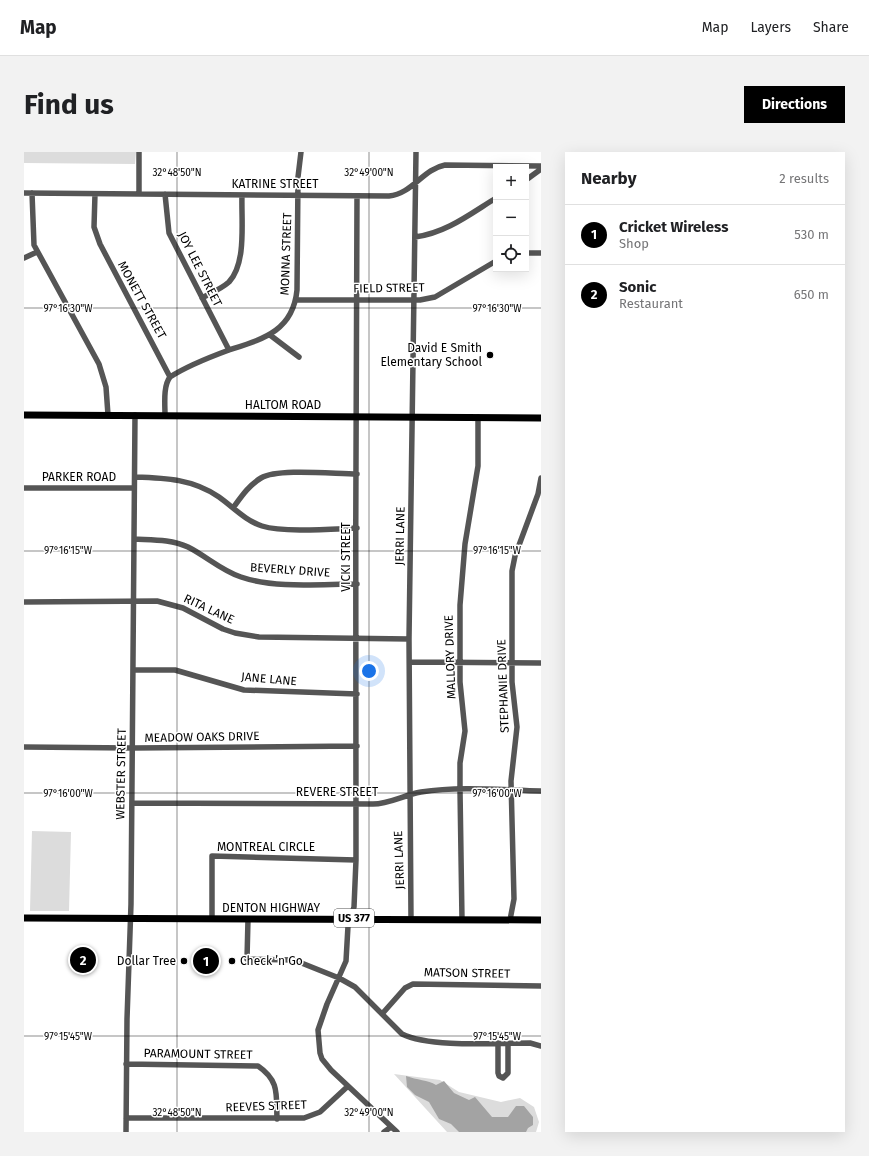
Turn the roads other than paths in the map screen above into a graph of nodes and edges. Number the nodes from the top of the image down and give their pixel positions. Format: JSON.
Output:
{"nodes":[{"id":1,"x":139,"y":152,"type":"edge"},
{"id":2,"x":301,"y":152,"type":"edge"},
{"id":3,"x":416,"y":152,"type":"edge"},
{"id":4,"x":541,"y":166,"type":"edge"},
{"id":5,"x":541,"y":169,"type":"edge"},
{"id":6,"x":529,"y":178,"type":"edge"},
{"id":7,"x":416,"y":183,"type":"junction"},
{"id":8,"x":24,"y":193,"type":"edge"},
{"id":9,"x":32,"y":193,"type":"junction"},
{"id":10,"x":95,"y":194,"type":"junction"},
{"id":11,"x":139,"y":194,"type":"junction"},
{"id":12,"x":165,"y":194,"type":"junction"},
{"id":13,"x":242,"y":195,"type":"junction"},
{"id":14,"x":299,"y":196,"type":"junction"},
{"id":15,"x":357,"y":196,"type":"junction"},
{"id":16,"x":493,"y":200,"type":"edge"},
{"id":17,"x":415,"y":236,"type":"junction"},
{"id":18,"x":37,"y":252,"type":"junction"},
{"id":19,"x":529,"y":253,"type":"edge"},
{"id":20,"x":541,"y":253,"type":"edge"},
{"id":21,"x":24,"y":258,"type":"edge"},
{"id":22,"x":493,"y":263,"type":"edge"},
{"id":23,"x":202,"y":298,"type":"junction"},
{"id":24,"x":356,"y":299,"type":"junction"},
{"id":25,"x":296,"y":300,"type":"junction"},
{"id":26,"x":414,"y":300,"type":"junction"},
{"id":27,"x":270,"y":335,"type":"junction"},
{"id":28,"x":230,"y":350,"type":"junction"},
{"id":29,"x":299,"y":357,"type":"dead end"},
{"id":30,"x":170,"y":377,"type":"junction"},
{"id":31,"x":24,"y":415,"type":"edge"},
{"id":32,"x":108,"y":415,"type":"junction"},
{"id":33,"x":135,"y":415,"type":"junction"},
{"id":34,"x":165,"y":415,"type":"junction"},
{"id":35,"x":356,"y":416,"type":"junction"},
{"id":36,"x":413,"y":416,"type":"junction"},
{"id":37,"x":478,"y":417,"type":"junction"},
{"id":38,"x":541,"y":418,"type":"edge"},
{"id":39,"x":357,"y":474,"type":"junction"},
{"id":40,"x":135,"y":477,"type":"junction"},
{"id":41,"x":541,"y":478,"type":"edge"},
{"id":42,"x":24,"y":488,"type":"edge"},
{"id":43,"x":134,"y":488,"type":"junction"},
{"id":44,"x":233,"y":508,"type":"junction"},
{"id":45,"x":357,"y":528,"type":"junction"},
{"id":46,"x":134,"y":539,"type":"junction"},
{"id":47,"x":357,"y":584,"type":"junction"},
{"id":48,"x":134,"y":601,"type":"junction"},
{"id":49,"x":24,"y":602,"type":"edge"},
{"id":50,"x":357,"y":639,"type":"junction"},
{"id":51,"x":409,"y":639,"type":"junction"},
{"id":52,"x":410,"y":662,"type":"junction"},
{"id":53,"x":460,"y":663,"type":"junction"},
{"id":54,"x":512,"y":663,"type":"junction"},
{"id":55,"x":541,"y":663,"type":"edge"},
{"id":56,"x":133,"y":670,"type":"junction"},
{"id":57,"x":357,"y":694,"type":"junction"},
{"id":58,"x":357,"y":746,"type":"junction"},
{"id":59,"x":24,"y":747,"type":"edge"},
{"id":60,"x":132,"y":748,"type":"junction"},
{"id":61,"x":460,"y":790,"type":"junction"},
{"id":62,"x":511,"y":790,"type":"junction"},
{"id":63,"x":541,"y":791,"type":"edge"},
{"id":64,"x":409,"y":796,"type":"junction"},
{"id":65,"x":132,"y":803,"type":"junction"},
{"id":66,"x":356,"y":804,"type":"junction"},
{"id":67,"x":356,"y":860,"type":"junction"},
{"id":68,"x":24,"y":918,"type":"edge"},
{"id":69,"x":130,"y":918,"type":"junction"},
{"id":70,"x":212,"y":918,"type":"junction"},
{"id":71,"x":351,"y":918,"type":"junction"},
{"id":72,"x":248,"y":919,"type":"junction"},
{"id":73,"x":411,"y":919,"type":"junction"},
{"id":74,"x":462,"y":920,"type":"junction"},
{"id":75,"x":510,"y":920,"type":"junction"},
{"id":76,"x":541,"y":920,"type":"edge"},
{"id":77,"x":339,"y":978,"type":"junction"},
{"id":78,"x":541,"y":986,"type":"edge"},
{"id":79,"x":382,"y":1014,"type":"junction"},
{"id":80,"x":498,"y":1043,"type":"junction"},
{"id":81,"x":508,"y":1043,"type":"junction"},
{"id":82,"x":541,"y":1046,"type":"edge"},
{"id":83,"x":126,"y":1064,"type":"junction"},
{"id":84,"x":348,"y":1087,"type":"junction"},
{"id":85,"x":126,"y":1118,"type":"junction"},
{"id":86,"x":277,"y":1118,"type":"junction"},
{"id":87,"x":391,"y":1127,"type":"junction"},
{"id":88,"x":126,"y":1132,"type":"edge"},
{"id":89,"x":384,"y":1132,"type":"edge"},
{"id":90,"x":397,"y":1132,"type":"edge"}],
"edges":[{"from":1,"to":11,"type":"street"},
{"from":2,"to":14,"type":"street","name":"MONNA STREET"},
{"from":3,"to":7,"type":"street","name":"JERRI LANE"},
{"from":4,"to":7,"type":"street","name":"KATRINE STREET"},
{"from":5,"to":6,"type":"street"},
{"from":7,"to":15,"type":"street","name":"KATRINE STREET"},
{"from":7,"to":17,"type":"street","name":"JERRI LANE"},
{"from":8,"to":9,"type":"street","name":"KATRINE STREET"},
{"from":9,"to":10,"type":"street","name":"KATRINE STREET"},
{"from":9,"to":18,"type":"street"},
{"from":10,"to":11,"type":"street","name":"KATRINE STREET"},
{"from":10,"to":30,"type":"street","name":"MONETT STREET"},
{"from":11,"to":12,"type":"street","name":"KATRINE STREET"},
{"from":12,"to":13,"type":"street","name":"KATRINE STREET"},
{"from":12,"to":23,"type":"street","name":"JOY LEE STREET"},
{"from":13,"to":14,"type":"street","name":"KATRINE STREET"},
{"from":13,"to":23,"type":"street"},
{"from":14,"to":15,"type":"street","name":"KATRINE STREET"},
{"from":14,"to":25,"type":"street","name":"MONNA STREET"},
{"from":15,"to":24,"type":"street","name":"VICKI STREET"},
{"from":16,"to":17,"type":"street"},
{"from":17,"to":26,"type":"street","name":"JERRI LANE"},
{"from":18,"to":21,"type":"street"},
{"from":18,"to":32,"type":"street"},
{"from":19,"to":20,"type":"street"},
{"from":22,"to":26,"type":"street","name":"FIELD STREET"},
{"from":23,"to":28,"type":"street","name":"JOY LEE STREET"},
{"from":24,"to":25,"type":"street","name":"FIELD STREET"},
{"from":24,"to":26,"type":"street","name":"FIELD STREET"},
{"from":24,"to":35,"type":"street","name":"VICKI STREET"},
{"from":25,"to":27,"type":"street","name":"MONNA STREET"},
{"from":26,"to":36,"type":"street","name":"JERRI LANE"},
{"from":27,"to":28,"type":"street","name":"MONNA STREET"},
{"from":27,"to":29,"type":"street"},
{"from":28,"to":30,"type":"street","name":"MONNA STREET"},
{"from":30,"to":34,"type":"street"},
{"from":31,"to":32,"type":"main road","name":"HALTOM ROAD"},
{"from":32,"to":33,"type":"main road","name":"HALTOM ROAD"},
{"from":33,"to":34,"type":"main road","name":"HALTOM ROAD"},
{"from":33,"to":40,"type":"street","name":"WEBSTER STREET"},
{"from":34,"to":35,"type":"main road","name":"HALTOM ROAD"},
{"from":35,"to":36,"type":"main road","name":"HALTOM ROAD"},
{"from":35,"to":39,"type":"street","name":"VICKI STREET"},
{"from":36,"to":37,"type":"main road","name":"HALTOM ROAD"},
{"from":36,"to":51,"type":"street","name":"JERRI LANE"},
{"from":37,"to":38,"type":"main road","name":"HALTOM ROAD"},
{"from":37,"to":53,"type":"street","name":"MALLORY DRIVE"},
{"from":39,"to":44,"type":"street"},
{"from":39,"to":45,"type":"street","name":"VICKI STREET"},
{"from":40,"to":43,"type":"street","name":"WEBSTER STREET"},
{"from":40,"to":44,"type":"street"},
{"from":41,"to":54,"type":"street","name":"STEPHANIE DRIVE"},
{"from":42,"to":43,"type":"street","name":"PARKER ROAD"},
{"from":43,"to":46,"type":"street","name":"WEBSTER STREET"},
{"from":44,"to":45,"type":"street"},
{"from":45,"to":47,"type":"street","name":"VICKI STREET"},
{"from":46,"to":47,"type":"street","name":"BEVERLY DRIVE"},
{"from":46,"to":48,"type":"street","name":"WEBSTER STREET"},
{"from":47,"to":50,"type":"street","name":"VICKI STREET"},
{"from":48,"to":49,"type":"street","name":"RITA LANE"},
{"from":48,"to":50,"type":"street","name":"RITA LANE"},
{"from":48,"to":56,"type":"street","name":"WEBSTER STREET"},
{"from":50,"to":51,"type":"street","name":"RITA LANE"},
{"from":50,"to":57,"type":"street","name":"VICKI STREET"},
{"from":51,"to":52,"type":"street","name":"JERRI LANE"},
{"from":52,"to":53,"type":"street"},
{"from":52,"to":64,"type":"street","name":"JERRI LANE"},
{"from":53,"to":54,"type":"street"},
{"from":53,"to":61,"type":"street","name":"MALLORY DRIVE"},
{"from":54,"to":55,"type":"street"},
{"from":54,"to":62,"type":"street","name":"STEPHANIE DRIVE"},
{"from":56,"to":57,"type":"street","name":"JANE LANE"},
{"from":56,"to":60,"type":"street","name":"WEBSTER STREET"},
{"from":57,"to":58,"type":"street","name":"VICKI STREET"},
{"from":58,"to":60,"type":"street","name":"MEADOW OAKS DRIVE"},
{"from":58,"to":66,"type":"street","name":"VICKI STREET"},
{"from":59,"to":60,"type":"street","name":"MEADOW OAKS DRIVE"},
{"from":60,"to":65,"type":"street","name":"WEBSTER STREET"},
{"from":61,"to":62,"type":"street","name":"REVERE STREET"},
{"from":61,"to":64,"type":"street","name":"REVERE STREET"},
{"from":61,"to":74,"type":"street","name":"MALLORY DRIVE"},
{"from":62,"to":63,"type":"street","name":"REVERE STREET"},
{"from":62,"to":75,"type":"street","name":"STEPHANIE DRIVE"},
{"from":64,"to":66,"type":"street","name":"REVERE STREET"},
{"from":64,"to":73,"type":"street","name":"JERRI LANE"},
{"from":65,"to":66,"type":"street","name":"REVERE STREET"},
{"from":65,"to":69,"type":"street","name":"WEBSTER STREET"},
{"from":66,"to":67,"type":"street","name":"VICKI STREET"},
{"from":67,"to":70,"type":"street","name":"MONTREAL CIRCLE"},
{"from":67,"to":71,"type":"street","name":"VICKI STREET"},
{"from":68,"to":69,"type":"main road","name":"DENTON HIGHWAY","number":"US 377"},
{"from":69,"to":70,"type":"main road","name":"DENTON HIGHWAY","number":"US 377"},
{"from":69,"to":83,"type":"street","name":"WEBSTER STREET"},
{"from":70,"to":72,"type":"main road","name":"DENTON HIGHWAY","number":"US 377"},
{"from":71,"to":72,"type":"main road","name":"DENTON HIGHWAY","number":"US 377"},
{"from":71,"to":73,"type":"main road","name":"DENTON HIGHWAY","number":"US 377"},
{"from":71,"to":77,"type":"street","name":"VICKI STREET"},
{"from":72,"to":77,"type":"street"},
{"from":73,"to":74,"type":"main road","name":"DENTON HIGHWAY","number":"US 377"},
{"from":74,"to":75,"type":"main road","name":"DENTON HIGHWAY","number":"US 377"},
{"from":75,"to":76,"type":"main road","name":"DENTON HIGHWAY","number":"US 377"},
{"from":77,"to":79,"type":"street"},
{"from":77,"to":84,"type":"street","name":"VICKI STREET"},
{"from":78,"to":79,"type":"street","name":"MATSON STREET"},
{"from":79,"to":80,"type":"street"},
{"from":80,"to":81,"type":"street"},
{"from":80,"to":81,"type":"street"},
{"from":81,"to":82,"type":"street"},
{"from":83,"to":85,"type":"street","name":"WEBSTER STREET"},
{"from":83,"to":86,"type":"street","name":"PARAMOUNT STREET"},
{"from":84,"to":86,"type":"street","name":"REEVES STREET"},
{"from":84,"to":87,"type":"street","name":"VICKI STREET"},
{"from":85,"to":86,"type":"street","name":"REEVES STREET"},
{"from":85,"to":88,"type":"street","name":"WEBSTER STREET"},
{"from":87,"to":89,"type":"street"},
{"from":87,"to":90,"type":"street","name":"VICKI STREET"}]}
